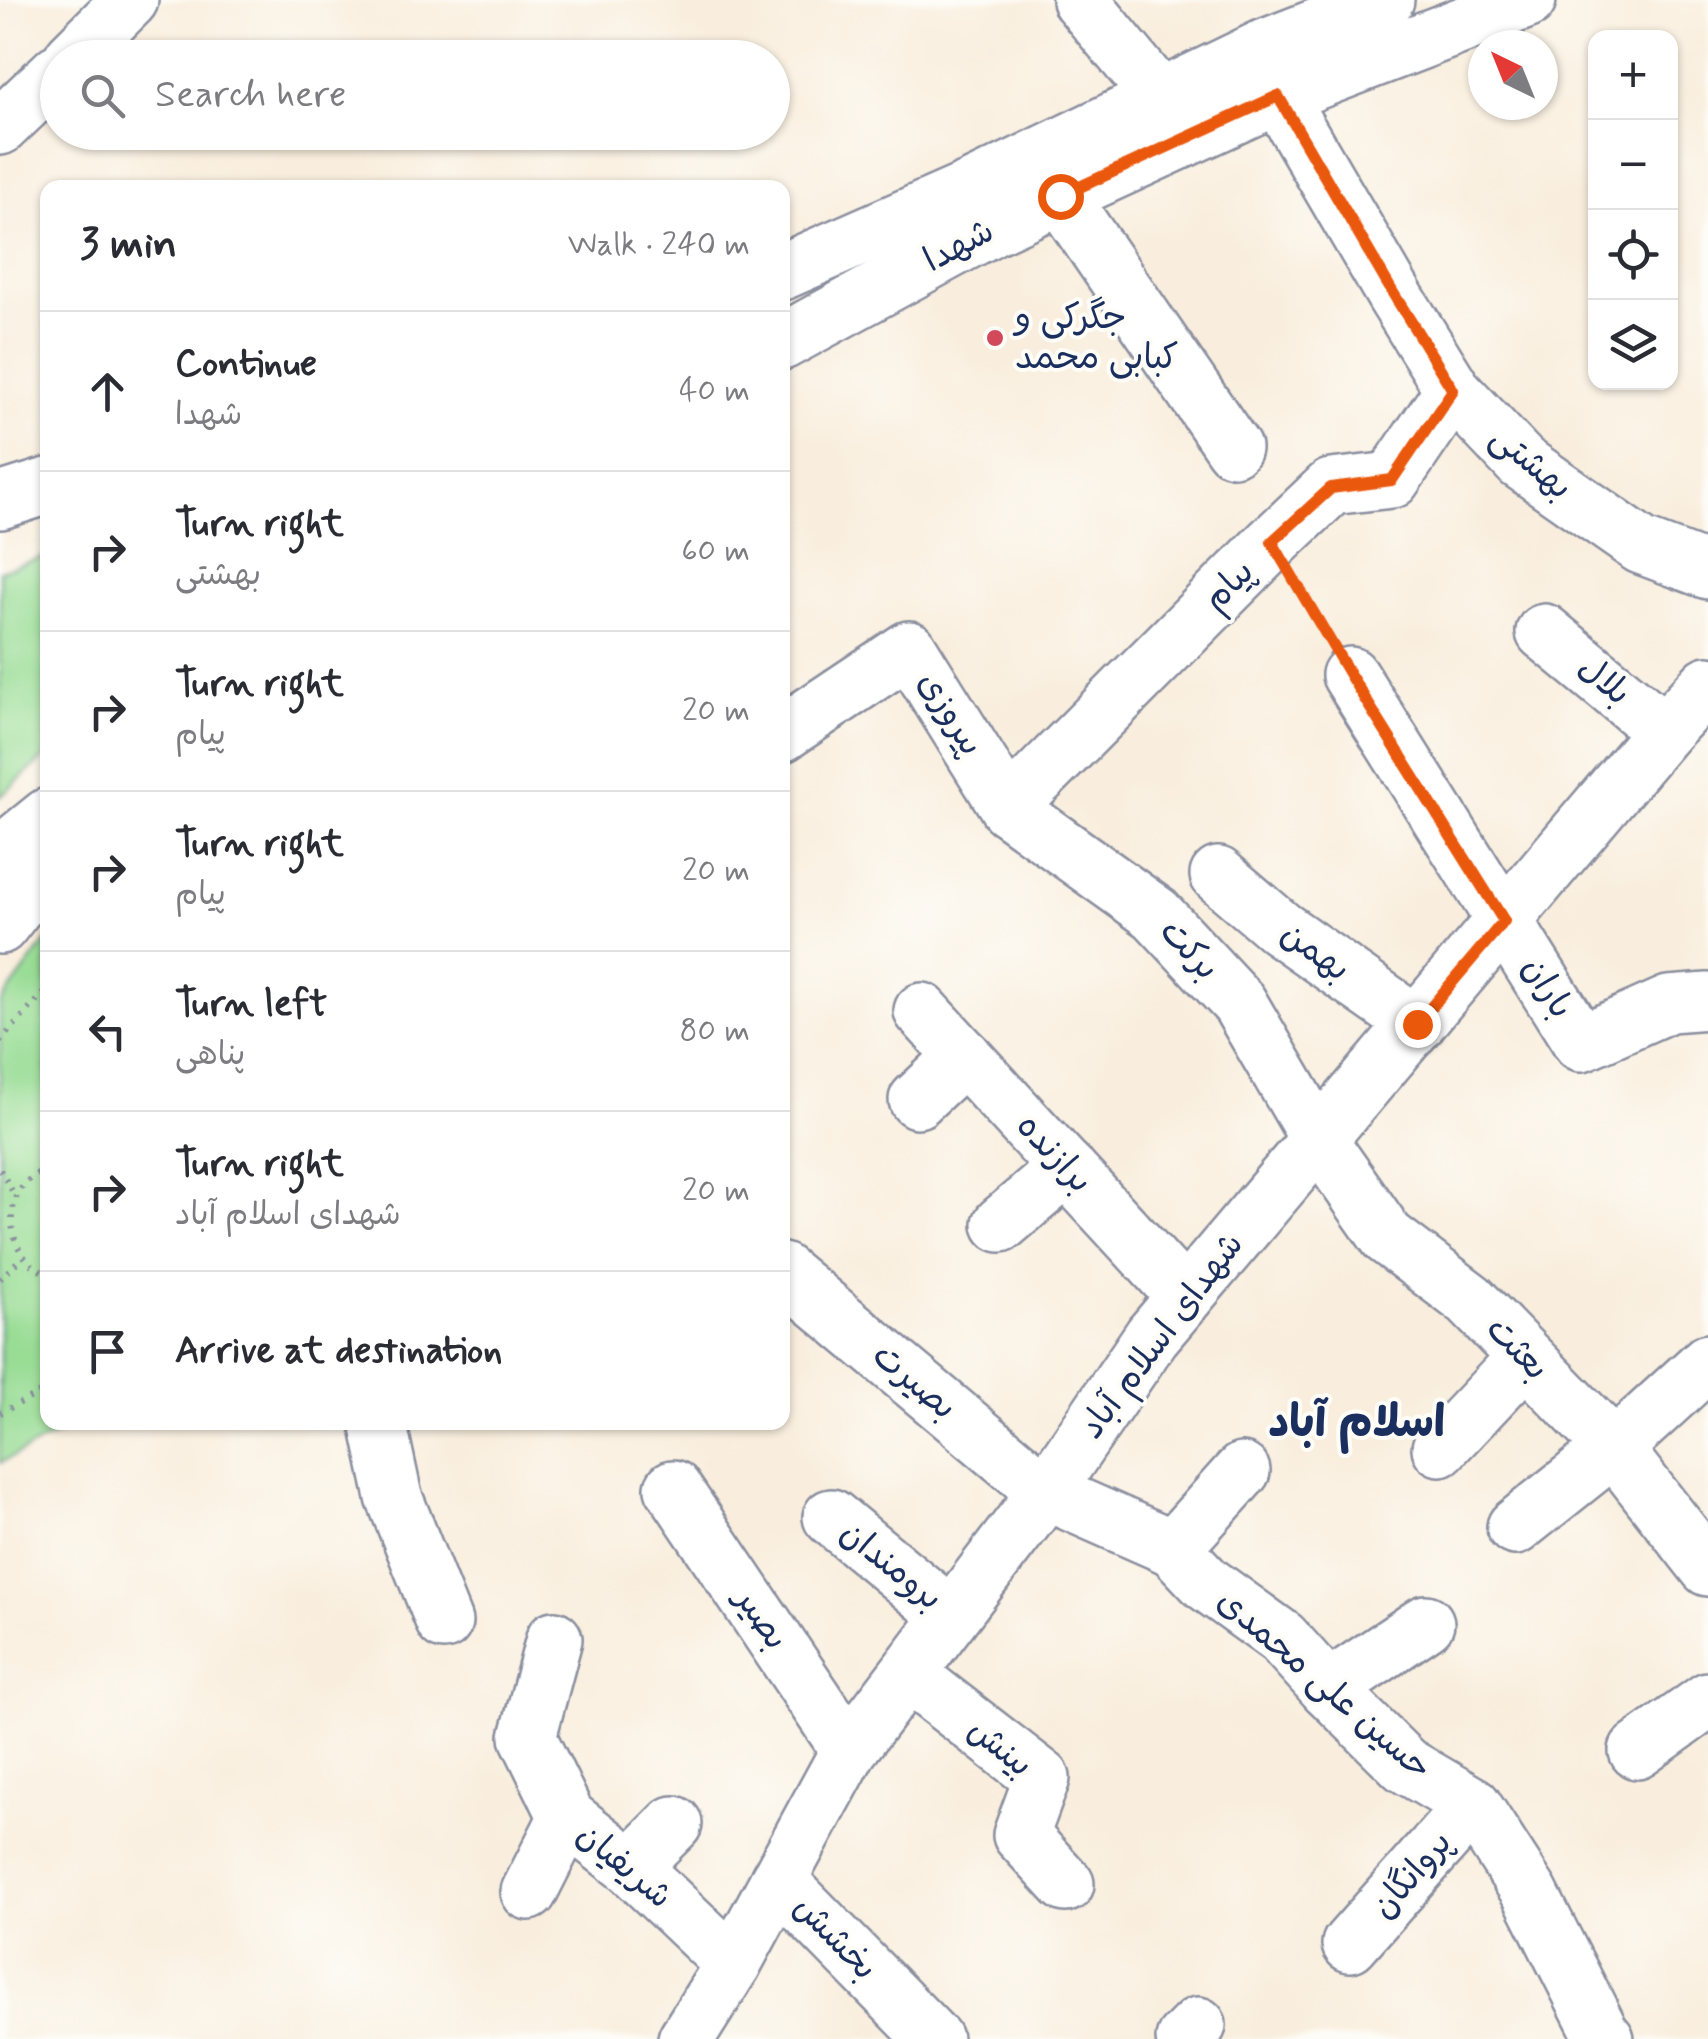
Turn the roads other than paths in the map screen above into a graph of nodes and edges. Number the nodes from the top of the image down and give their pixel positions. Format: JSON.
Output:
{"nodes":[{"id":1,"x":130,"y":0,"type":"edge"},
{"id":2,"x":1080,"y":0,"type":"edge"},
{"id":3,"x":1386,"y":0,"type":"edge"},
{"id":4,"x":1528,"y":0,"type":"edge"},
{"id":5,"x":90,"y":40,"type":"edge"},
{"id":6,"x":40,"y":89,"type":"edge"},
{"id":7,"x":1278,"y":96,"type":"junction"},
{"id":8,"x":1160,"y":97,"type":"junction"},
{"id":9,"x":0,"y":127,"type":"edge"},
{"id":10,"x":1060,"y":196,"type":"junction"},
{"id":11,"x":790,"y":268,"type":"edge"},
{"id":12,"x":790,"y":338,"type":"edge"},
{"id":13,"x":1453,"y":390,"type":"junction"},
{"id":14,"x":1233,"y":448,"type":"dead end"},
{"id":15,"x":40,"y":488,"type":"edge"},
{"id":16,"x":0,"y":500,"type":"edge"},
{"id":17,"x":1708,"y":572,"type":"edge"},
{"id":18,"x":1544,"y":632,"type":"dead end"},
{"id":19,"x":1350,"y":675,"type":"road end"},
{"id":20,"x":1708,"y":684,"type":"edge"},
{"id":21,"x":790,"y":718,"type":"edge"},
{"id":22,"x":1664,"y":731,"type":"junction"},
{"id":23,"x":1008,"y":808,"type":"junction"},
{"id":24,"x":40,"y":822,"type":"edge"},
{"id":25,"x":0,"y":855,"type":"edge"},
{"id":26,"x":1218,"y":874,"type":"dead end"},
{"id":27,"x":40,"y":875,"type":"edge"},
{"id":28,"x":1504,"y":921,"type":"junction"},
{"id":29,"x":0,"y":926,"type":"edge"},
{"id":30,"x":1708,"y":1001,"type":"edge"},
{"id":31,"x":922,"y":1012,"type":"dead end"},
{"id":32,"x":1417,"y":1024,"type":"junction"},
{"id":33,"x":964,"y":1056,"type":"junction"},
{"id":34,"x":917,"y":1100,"type":"dead end"},
{"id":35,"x":1319,"y":1140,"type":"junction"},
{"id":36,"x":1066,"y":1168,"type":"junction"},
{"id":37,"x":1001,"y":1224,"type":"dead end"},
{"id":38,"x":790,"y":1279,"type":"edge"},
{"id":39,"x":1185,"y":1297,"type":"junction"},
{"id":40,"x":1526,"y":1358,"type":"junction"},
{"id":41,"x":1708,"y":1362,"type":"edge"},
{"id":42,"x":380,"y":1430,"type":"edge"},
{"id":43,"x":1440,"y":1448,"type":"dead end"},
{"id":44,"x":1614,"y":1448,"type":"junction"},
{"id":45,"x":1242,"y":1471,"type":"dead end"},
{"id":46,"x":673,"y":1488,"type":"dead end"},
{"id":47,"x":1046,"y":1492,"type":"junction"},
{"id":48,"x":831,"y":1517,"type":"dead end"},
{"id":49,"x":1516,"y":1527,"type":"dead end"},
{"id":50,"x":1174,"y":1548,"type":"junction"},
{"id":51,"x":1708,"y":1568,"type":"edge"},
{"id":52,"x":951,"y":1616,"type":"junction"},
{"id":53,"x":444,"y":1622,"type":"dead end"},
{"id":54,"x":1426,"y":1623,"type":"dead end"},
{"id":55,"x":554,"y":1639,"type":"dead end"},
{"id":56,"x":908,"y":1674,"type":"junction"},
{"id":57,"x":1328,"y":1690,"type":"junction"},
{"id":58,"x":1708,"y":1700,"type":"edge"},
{"id":59,"x":849,"y":1750,"type":"junction"},
{"id":60,"x":1637,"y":1750,"type":"dead end"},
{"id":61,"x":1473,"y":1805,"type":"junction"},
{"id":62,"x":567,"y":1818,"type":"junction"},
{"id":63,"x":674,"y":1824,"type":"dead end"},
{"id":64,"x":631,"y":1867,"type":"junction"},
{"id":65,"x":778,"y":1880,"type":"junction"},
{"id":66,"x":1066,"y":1884,"type":"dead end"},
{"id":67,"x":529,"y":1892,"type":"dead end"},
{"id":68,"x":1350,"y":1944,"type":"dead end"},
{"id":69,"x":733,"y":1964,"type":"junction"},
{"id":70,"x":1602,"y":2038,"type":"edge"},
{"id":71,"x":686,"y":2039,"type":"edge"},
{"id":72,"x":934,"y":2039,"type":"edge"}],
"edges":[{"from":1,"to":5,"type":"street"},
{"from":2,"to":8,"type":"street"},
{"from":3,"to":8,"type":"street","name":"شهدا"},
{"from":4,"to":7,"type":"street","name":"شهدا"},
{"from":6,"to":9,"type":"street"},
{"from":7,"to":10,"type":"street","name":"شهدا"},
{"from":7,"to":13,"type":"street","name":"بهشتی"},
{"from":8,"to":11,"type":"street","name":"شهدا"},
{"from":10,"to":12,"type":"street","name":"شهدا"},
{"from":10,"to":14,"type":"street"},
{"from":13,"to":17,"type":"street","name":"بهشتی"},
{"from":13,"to":23,"type":"street","name":"پیام"},
{"from":15,"to":16,"type":"street"},
{"from":18,"to":22,"type":"street","name":"بلال"},
{"from":19,"to":28,"type":"street"},
{"from":20,"to":22,"type":"street","name":"شهدای اسلام آباد"},
{"from":21,"to":23,"type":"street","name":"پیروزی"},
{"from":22,"to":28,"type":"street","name":"شهدای اسلام آباد"},
{"from":23,"to":35,"type":"street","name":"برکت"},
{"from":24,"to":25,"type":"street"},
{"from":26,"to":32,"type":"street","name":"بهمن"},
{"from":27,"to":29,"type":"street"},
{"from":28,"to":30,"type":"street","name":"باران"},
{"from":28,"to":32,"type":"street","name":"شهدای اسلام آباد"},
{"from":31,"to":33,"type":"street","name":"برازنده"},
{"from":32,"to":35,"type":"street","name":"شهدای اسلام آباد"},
{"from":33,"to":34,"type":"street"},
{"from":33,"to":36,"type":"street","name":"برازنده"},
{"from":35,"to":39,"type":"street","name":"شهدای اسلام آباد"},
{"from":35,"to":40,"type":"street","name":"بعثت"},
{"from":36,"to":37,"type":"street"},
{"from":36,"to":39,"type":"street","name":"برازنده"},
{"from":38,"to":47,"type":"street","name":"بصیرت"},
{"from":39,"to":47,"type":"street","name":"شهدای اسلام آباد"},
{"from":40,"to":43,"type":"street"},
{"from":40,"to":44,"type":"street","name":"بعثت"},
{"from":41,"to":44,"type":"street"},
{"from":42,"to":53,"type":"street"},
{"from":44,"to":49,"type":"street"},
{"from":44,"to":51,"type":"street","name":"بعثت"},
{"from":45,"to":50,"type":"street"},
{"from":46,"to":59,"type":"street","name":"بصیر"},
{"from":47,"to":50,"type":"street","name":"حسین علی محمدی"},
{"from":47,"to":52,"type":"street","name":"شهدای اسلام آباد"},
{"from":48,"to":52,"type":"street","name":"برومندان"},
{"from":50,"to":57,"type":"street","name":"حسین علی محمدی"},
{"from":52,"to":56,"type":"street","name":"شهدای اسلام آباد"},
{"from":54,"to":57,"type":"street"},
{"from":55,"to":62,"type":"street","name":"شریفیان"},
{"from":56,"to":59,"type":"street","name":"شهدای اسلام آباد"},
{"from":56,"to":66,"type":"street","name":"بینش"},
{"from":57,"to":61,"type":"street","name":"حسین علی محمدی"},
{"from":58,"to":60,"type":"street"},
{"from":59,"to":65,"type":"street","name":"شهدای اسلام آباد"},
{"from":61,"to":68,"type":"street","name":"پروانگان"},
{"from":61,"to":70,"type":"street","name":"حسین علی محمدی"},
{"from":62,"to":64,"type":"street","name":"شریفیان"},
{"from":62,"to":67,"type":"street"},
{"from":63,"to":64,"type":"street"},
{"from":64,"to":69,"type":"street","name":"شریفیان"},
{"from":65,"to":69,"type":"street","name":"شهدای اسلام آباد"},
{"from":65,"to":72,"type":"street","name":"بخشش"},
{"from":69,"to":71,"type":"street","name":"شهدای اسلام آباد"}]}
